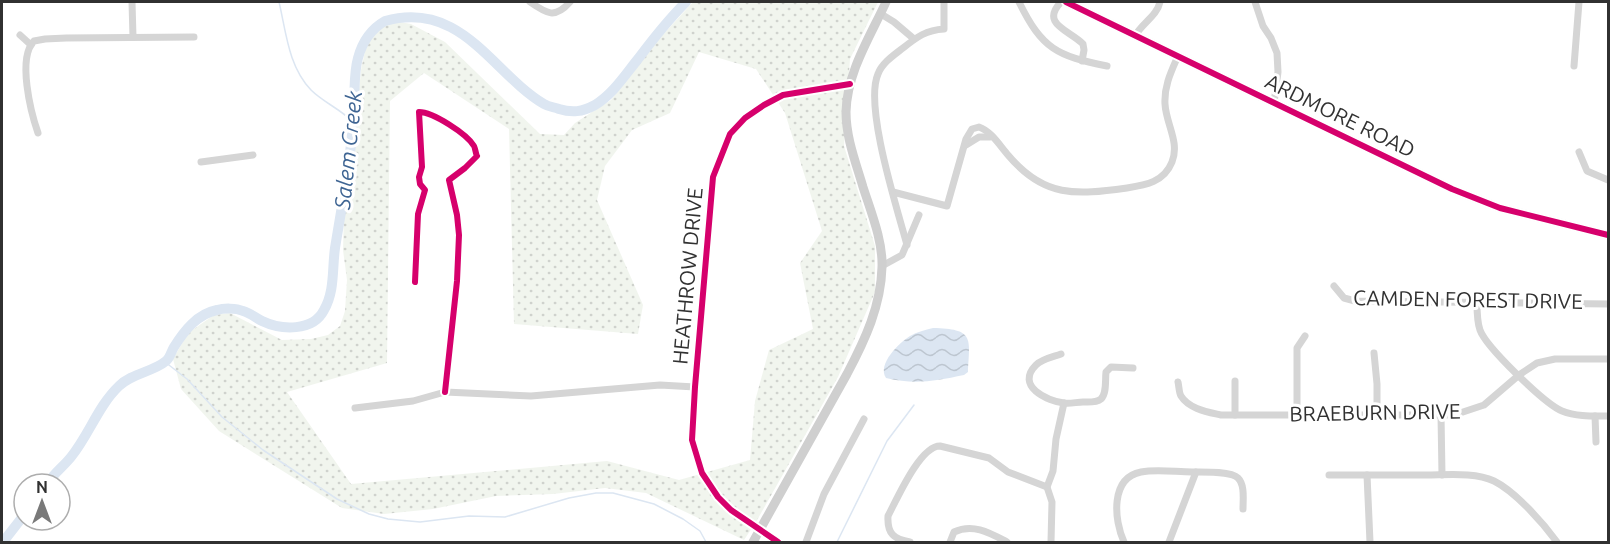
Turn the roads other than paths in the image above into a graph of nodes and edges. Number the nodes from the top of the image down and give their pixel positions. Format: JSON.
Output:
{"nodes":[{"id":1,"x":132,"y":2,"type":"edge"},
{"id":2,"x":530,"y":2,"type":"edge"},
{"id":3,"x":570,"y":2,"type":"edge"},
{"id":4,"x":886,"y":2,"type":"edge"},
{"id":5,"x":944,"y":2,"type":"edge"},
{"id":6,"x":1018,"y":2,"type":"edge"},
{"id":7,"x":1067,"y":2,"type":"edge"},
{"id":8,"x":1160,"y":2,"type":"edge"},
{"id":9,"x":1255,"y":2,"type":"edge"},
{"id":10,"x":1579,"y":2,"type":"edge"},
{"id":11,"x":880,"y":14,"type":"junction"},
{"id":12,"x":20,"y":35,"type":"dead end"},
{"id":13,"x":1135,"y":36,"type":"junction"},
{"id":14,"x":133,"y":37,"type":"junction"},
{"id":15,"x":194,"y":37,"type":"dead end"},
{"id":16,"x":914,"y":39,"type":"junction"},
{"id":17,"x":31,"y":45,"type":"junction"},
{"id":18,"x":1178,"y":56,"type":"junction"},
{"id":19,"x":1082,"y":61,"type":"junction"},
{"id":20,"x":1107,"y":66,"type":"dead end"},
{"id":21,"x":1574,"y":66,"type":"dead end"},
{"id":22,"x":850,"y":84,"type":"junction"},
{"id":23,"x":1274,"y":103,"type":"junction"},
{"id":24,"x":38,"y":133,"type":"dead end"},
{"id":25,"x":1579,"y":152,"type":"dead end"},
{"id":26,"x":254,"y":155,"type":"dead end"},
{"id":27,"x":201,"y":162,"type":"dead end"},
{"id":28,"x":1608,"y":180,"type":"edge"},
{"id":29,"x":893,"y":192,"type":"junction"},
{"id":30,"x":919,"y":215,"type":"dead end"},
{"id":31,"x":1608,"y":236,"type":"edge"},
{"id":32,"x":907,"y":245,"type":"junction"},
{"id":33,"x":882,"y":266,"type":"junction"},
{"id":34,"x":416,"y":282,"type":"dead end"},
{"id":35,"x":1334,"y":286,"type":"dead end"},
{"id":36,"x":1477,"y":303,"type":"junction"},
{"id":37,"x":1608,"y":304,"type":"edge"},
{"id":38,"x":1305,"y":336,"type":"dead end"},
{"id":39,"x":1374,"y":353,"type":"dead end"},
{"id":40,"x":1061,"y":354,"type":"dead end"},
{"id":41,"x":1608,"y":359,"type":"edge"},
{"id":42,"x":1133,"y":368,"type":"dead end"},
{"id":43,"x":1520,"y":375,"type":"junction"},
{"id":44,"x":1235,"y":381,"type":"dead end"},
{"id":45,"x":1178,"y":382,"type":"dead end"},
{"id":46,"x":694,"y":387,"type":"junction"},
{"id":47,"x":445,"y":392,"type":"junction"},
{"id":48,"x":1064,"y":403,"type":"junction"},
{"id":49,"x":355,"y":408,"type":"dead end"},
{"id":50,"x":1235,"y":415,"type":"junction"},
{"id":51,"x":1297,"y":415,"type":"junction"},
{"id":52,"x":1441,"y":415,"type":"junction"},
{"id":53,"x":1377,"y":416,"type":"junction"},
{"id":54,"x":1595,"y":416,"type":"junction"},
{"id":55,"x":1608,"y":416,"type":"edge"},
{"id":56,"x":864,"y":419,"type":"dead end"},
{"id":57,"x":1596,"y":442,"type":"dead end"},
{"id":58,"x":1196,"y":472,"type":"junction"},
{"id":59,"x":1329,"y":475,"type":"dead end"},
{"id":60,"x":1367,"y":475,"type":"junction"},
{"id":61,"x":1442,"y":475,"type":"junction"},
{"id":62,"x":1047,"y":487,"type":"junction"},
{"id":63,"x":1243,"y":509,"type":"dead end"},
{"id":64,"x":760,"y":531,"type":"junction"},
{"id":65,"x":753,"y":543,"type":"edge"},
{"id":66,"x":778,"y":543,"type":"edge"},
{"id":67,"x":806,"y":543,"type":"edge"},
{"id":68,"x":910,"y":543,"type":"edge"},
{"id":69,"x":950,"y":543,"type":"edge"},
{"id":70,"x":1007,"y":543,"type":"edge"},
{"id":71,"x":1051,"y":543,"type":"edge"},
{"id":72,"x":1124,"y":543,"type":"edge"},
{"id":73,"x":1169,"y":543,"type":"edge"},
{"id":74,"x":1370,"y":543,"type":"edge"},
{"id":75,"x":1557,"y":543,"type":"edge"}],
"edges":[{"from":1,"to":14,"type":"street"},
{"from":2,"to":3,"type":"street"},
{"from":4,"to":11,"type":"street"},
{"from":5,"to":16,"type":"street"},
{"from":6,"to":19,"type":"street"},
{"from":7,"to":13,"type":"street","name":"ARDMORE ROAD"},
{"from":7,"to":19,"type":"street"},
{"from":8,"to":13,"type":"street"},
{"from":9,"to":23,"type":"street"},
{"from":10,"to":21,"type":"street"},
{"from":11,"to":16,"type":"street"},
{"from":11,"to":22,"type":"street"},
{"from":12,"to":17,"type":"street"},
{"from":13,"to":18,"type":"street","name":"ARDMORE ROAD"},
{"from":14,"to":15,"type":"street"},
{"from":14,"to":17,"type":"street"},
{"from":16,"to":29,"type":"street"},
{"from":17,"to":24,"type":"street"},
{"from":18,"to":23,"type":"street","name":"ARDMORE ROAD"},
{"from":18,"to":29,"type":"street"},
{"from":19,"to":20,"type":"street"},
{"from":22,"to":33,"type":"street"},
{"from":22,"to":46,"type":"street","name":"HEATHROW DRIVE"},
{"from":23,"to":31,"type":"street","name":"ARDMORE ROAD"},
{"from":25,"to":28,"type":"street"},
{"from":26,"to":27,"type":"street"},
{"from":29,"to":32,"type":"street"},
{"from":30,"to":32,"type":"street"},
{"from":32,"to":33,"type":"street"},
{"from":33,"to":64,"type":"street"},
{"from":34,"to":47,"type":"street"},
{"from":35,"to":36,"type":"street","name":"CAMDEN FOREST DRIVE"},
{"from":36,"to":37,"type":"street","name":"CAMDEN FOREST DRIVE"},
{"from":36,"to":43,"type":"street"},
{"from":38,"to":51,"type":"street"},
{"from":39,"to":53,"type":"street"},
{"from":40,"to":48,"type":"street"},
{"from":41,"to":43,"type":"street","name":"BRAEBURN DRIVE"},
{"from":42,"to":48,"type":"street"},
{"from":43,"to":52,"type":"street","name":"BRAEBURN DRIVE"},
{"from":43,"to":54,"type":"street"},
{"from":44,"to":50,"type":"street"},
{"from":45,"to":50,"type":"street","name":"BRAEBURN DRIVE"},
{"from":46,"to":47,"type":"street"},
{"from":46,"to":64,"type":"street","name":"HEATHROW DRIVE"},
{"from":47,"to":49,"type":"street"},
{"from":48,"to":62,"type":"street"},
{"from":50,"to":51,"type":"street","name":"BRAEBURN DRIVE"},
{"from":51,"to":53,"type":"street","name":"BRAEBURN DRIVE"},
{"from":52,"to":53,"type":"street","name":"BRAEBURN DRIVE"},
{"from":52,"to":61,"type":"street"},
{"from":54,"to":55,"type":"street"},
{"from":54,"to":57,"type":"street"},
{"from":56,"to":67,"type":"street"},
{"from":58,"to":63,"type":"street"},
{"from":58,"to":72,"type":"street"},
{"from":58,"to":73,"type":"street"},
{"from":59,"to":60,"type":"street"},
{"from":60,"to":61,"type":"street"},
{"from":60,"to":74,"type":"street"},
{"from":61,"to":75,"type":"street"},
{"from":62,"to":68,"type":"street"},
{"from":62,"to":71,"type":"street"},
{"from":64,"to":65,"type":"street"},
{"from":64,"to":66,"type":"street","name":"HEATHROW DRIVE"},
{"from":69,"to":70,"type":"street"}]}
